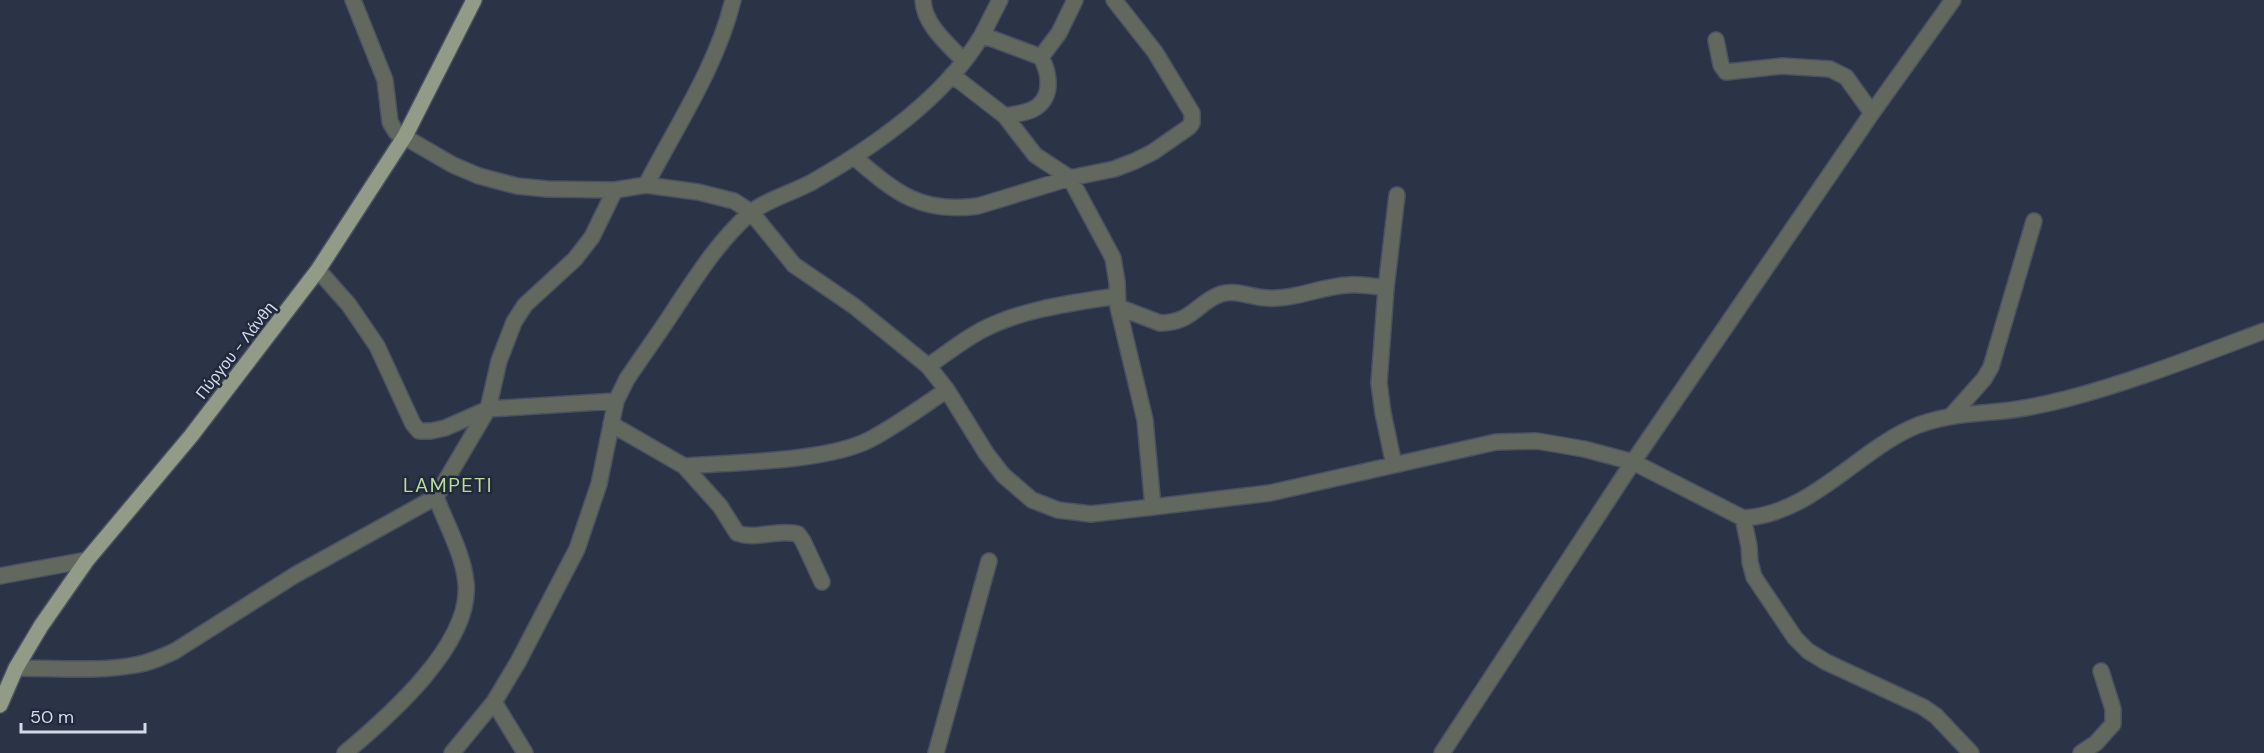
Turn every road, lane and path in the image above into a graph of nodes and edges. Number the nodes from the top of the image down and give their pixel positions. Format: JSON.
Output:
{"nodes":[{"id":1,"x":353,"y":0,"type":"edge"},
{"id":2,"x":474,"y":0,"type":"edge"},
{"id":3,"x":733,"y":0,"type":"edge"},
{"id":4,"x":923,"y":0,"type":"edge"},
{"id":5,"x":1000,"y":0,"type":"edge"},
{"id":6,"x":1075,"y":0,"type":"edge"},
{"id":7,"x":1114,"y":0,"type":"edge"},
{"id":8,"x":1953,"y":0,"type":"edge"},
{"id":9,"x":982,"y":35,"type":"junction"},
{"id":10,"x":1716,"y":40,"type":"dead end"},
{"id":11,"x":1041,"y":57,"type":"junction"},
{"id":12,"x":964,"y":61,"type":"junction"},
{"id":13,"x":952,"y":75,"type":"junction"},
{"id":14,"x":1872,"y":112,"type":"junction"},
{"id":15,"x":1005,"y":116,"type":"junction"},
{"id":16,"x":405,"y":136,"type":"junction"},
{"id":17,"x":854,"y":157,"type":"junction"},
{"id":18,"x":1070,"y":178,"type":"junction"},
{"id":19,"x":646,"y":185,"type":"junction"},
{"id":20,"x":615,"y":190,"type":"junction"},
{"id":21,"x":1396,"y":195,"type":"dead end"},
{"id":22,"x":751,"y":212,"type":"junction"},
{"id":23,"x":2034,"y":221,"type":"dead end"},
{"id":24,"x":318,"y":270,"type":"junction"},
{"id":25,"x":1386,"y":288,"type":"junction"},
{"id":26,"x":1117,"y":301,"type":"junction"},
{"id":27,"x":2264,"y":331,"type":"edge"},
{"id":28,"x":928,"y":366,"type":"junction"},
{"id":29,"x":947,"y":390,"type":"junction"},
{"id":30,"x":616,"y":401,"type":"junction"},
{"id":31,"x":488,"y":409,"type":"junction"},
{"id":32,"x":1951,"y":416,"type":"junction"},
{"id":33,"x":611,"y":424,"type":"junction"},
{"id":34,"x":1633,"y":462,"type":"junction"},
{"id":35,"x":1394,"y":465,"type":"junction"},
{"id":36,"x":684,"y":466,"type":"junction"},
{"id":37,"x":435,"y":496,"type":"junction"},
{"id":38,"x":1153,"y":507,"type":"junction"},
{"id":39,"x":1743,"y":518,"type":"junction"},
{"id":40,"x":87,"y":560,"type":"junction"},
{"id":41,"x":989,"y":561,"type":"dead end"},
{"id":42,"x":0,"y":576,"type":"edge"},
{"id":43,"x":822,"y":582,"type":"dead end"},
{"id":44,"x":16,"y":668,"type":"junction"},
{"id":45,"x":2101,"y":671,"type":"dead end"},
{"id":46,"x":494,"y":702,"type":"junction"},
{"id":47,"x":0,"y":705,"type":"edge"},
{"id":48,"x":345,"y":753,"type":"edge"},
{"id":49,"x":452,"y":753,"type":"edge"},
{"id":50,"x":525,"y":753,"type":"edge"},
{"id":51,"x":936,"y":753,"type":"edge"},
{"id":52,"x":1442,"y":753,"type":"edge"},
{"id":53,"x":1971,"y":753,"type":"edge"},
{"id":54,"x":2081,"y":753,"type":"edge"}],
"edges":[{"from":1,"to":16,"type":"street"},
{"from":2,"to":16,"type":"main road","name":"Πύργου - Λάνθη"},
{"from":3,"to":19,"type":"street"},
{"from":4,"to":12,"type":"street"},
{"from":5,"to":9,"type":"street"},
{"from":6,"to":11,"type":"street"},
{"from":7,"to":18,"type":"street"},
{"from":8,"to":14,"type":"street"},
{"from":9,"to":11,"type":"street"},
{"from":9,"to":12,"type":"street"},
{"from":10,"to":14,"type":"street"},
{"from":11,"to":15,"type":"street"},
{"from":12,"to":13,"type":"street"},
{"from":13,"to":15,"type":"street"},
{"from":13,"to":17,"type":"street"},
{"from":14,"to":34,"type":"street"},
{"from":15,"to":18,"type":"street"},
{"from":16,"to":20,"type":"street"},
{"from":16,"to":24,"type":"main road","name":"Πύργου - Λάνθη"},
{"from":17,"to":18,"type":"street"},
{"from":17,"to":22,"type":"street"},
{"from":18,"to":26,"type":"street"},
{"from":19,"to":20,"type":"street"},
{"from":19,"to":22,"type":"street"},
{"from":20,"to":31,"type":"street"},
{"from":21,"to":25,"type":"street"},
{"from":22,"to":28,"type":"street"},
{"from":22,"to":30,"type":"street"},
{"from":23,"to":32,"type":"street"},
{"from":24,"to":31,"type":"street"},
{"from":24,"to":40,"type":"main road","name":"Πύργου - Λάνθη"},
{"from":25,"to":26,"type":"street"},
{"from":25,"to":35,"type":"street"},
{"from":26,"to":28,"type":"street"},
{"from":26,"to":38,"type":"street"},
{"from":27,"to":32,"type":"street"},
{"from":28,"to":29,"type":"street"},
{"from":29,"to":36,"type":"street"},
{"from":29,"to":38,"type":"street"},
{"from":30,"to":31,"type":"street"},
{"from":30,"to":33,"type":"street"},
{"from":31,"to":37,"type":"street"},
{"from":32,"to":39,"type":"street"},
{"from":33,"to":36,"type":"street"},
{"from":33,"to":46,"type":"street"},
{"from":34,"to":35,"type":"street"},
{"from":34,"to":39,"type":"street"},
{"from":34,"to":52,"type":"street"},
{"from":35,"to":38,"type":"street"},
{"from":36,"to":43,"type":"street"},
{"from":37,"to":44,"type":"street"},
{"from":37,"to":48,"type":"street"},
{"from":39,"to":53,"type":"street"},
{"from":40,"to":42,"type":"street"},
{"from":40,"to":44,"type":"main road","name":"Πύργου - Λάνθη"},
{"from":41,"to":51,"type":"street"},
{"from":44,"to":47,"type":"main road","name":"Πύργου - Λάνθη"},
{"from":45,"to":54,"type":"street"},
{"from":46,"to":49,"type":"street"},
{"from":46,"to":50,"type":"street"}]}
